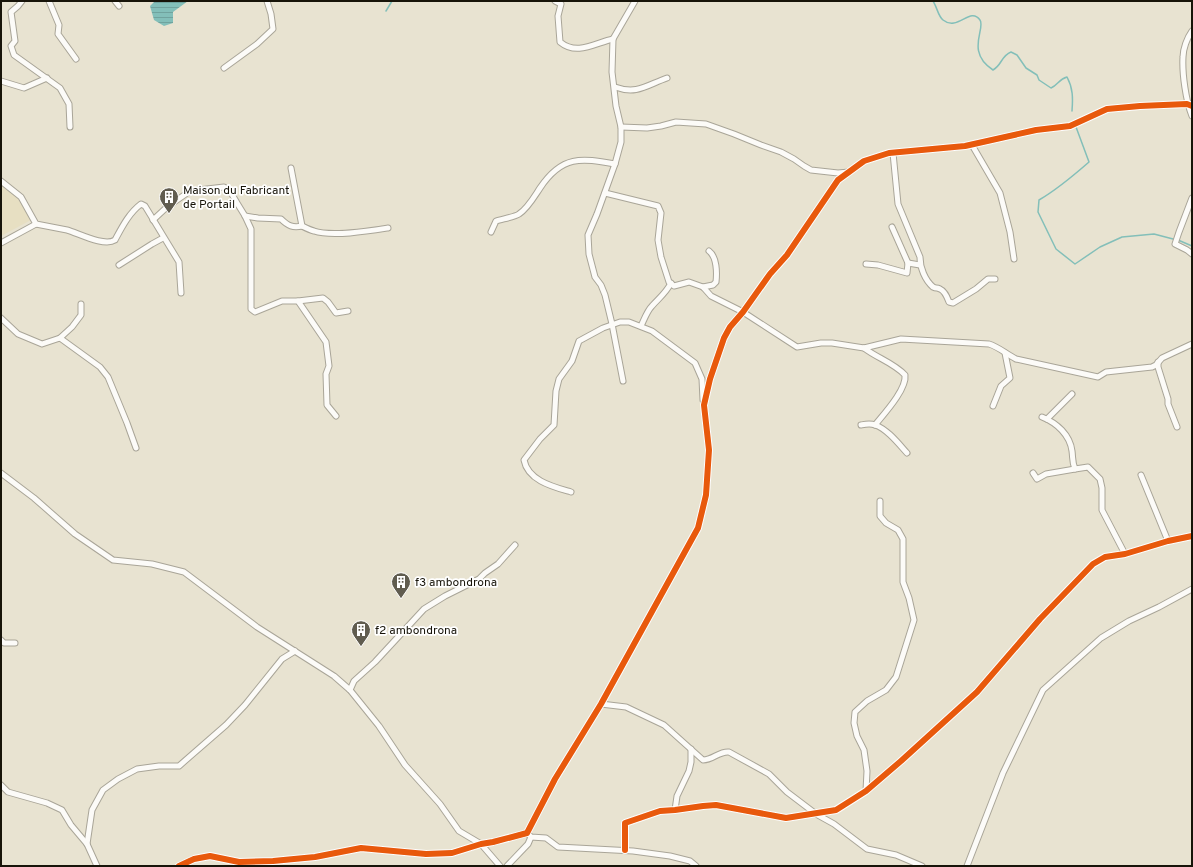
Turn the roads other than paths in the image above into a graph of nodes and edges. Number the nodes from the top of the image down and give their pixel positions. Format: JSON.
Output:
{"nodes":[{"id":1,"x":22,"y":1,"type":"edge"},
{"id":2,"x":49,"y":1,"type":"edge"},
{"id":3,"x":268,"y":1,"type":"edge"},
{"id":4,"x":555,"y":1,"type":"edge"},
{"id":5,"x":635,"y":1,"type":"edge"},
{"id":6,"x":1192,"y":31,"type":"edge"},
{"id":7,"x":613,"y":38,"type":"junction"},
{"id":8,"x":76,"y":59,"type":"dead end"},
{"id":9,"x":224,"y":68,"type":"dead end"},
{"id":10,"x":47,"y":78,"type":"junction"},
{"id":11,"x":668,"y":78,"type":"dead end"},
{"id":12,"x":1,"y":81,"type":"edge"},
{"id":13,"x":615,"y":87,"type":"junction"},
{"id":14,"x":1190,"y":105,"type":"edge"},
{"id":15,"x":1192,"y":116,"type":"edge"},
{"id":16,"x":621,"y":126,"type":"junction"},
{"id":17,"x":70,"y":127,"type":"dead end"},
{"id":18,"x":972,"y":145,"type":"junction"},
{"id":19,"x":893,"y":153,"type":"junction"},
{"id":20,"x":616,"y":164,"type":"junction"},
{"id":21,"x":291,"y":168,"type":"dead end"},
{"id":22,"x":850,"y":172,"type":"junction"},
{"id":23,"x":1,"y":181,"type":"edge"},
{"id":24,"x":605,"y":193,"type":"junction"},
{"id":25,"x":1192,"y":198,"type":"edge"},
{"id":26,"x":245,"y":216,"type":"junction"},
{"id":27,"x":153,"y":220,"type":"junction"},
{"id":28,"x":36,"y":224,"type":"junction"},
{"id":29,"x":302,"y":226,"type":"junction"},
{"id":30,"x":388,"y":228,"type":"dead end"},
{"id":31,"x":892,"y":228,"type":"dead end"},
{"id":32,"x":491,"y":232,"type":"dead end"},
{"id":33,"x":163,"y":238,"type":"junction"},
{"id":34,"x":1,"y":243,"type":"edge"},
{"id":35,"x":709,"y":251,"type":"dead end"},
{"id":36,"x":1192,"y":254,"type":"edge"},
{"id":37,"x":1014,"y":260,"type":"dead end"},
{"id":38,"x":908,"y":263,"type":"junction"},
{"id":39,"x":866,"y":264,"type":"dead end"},
{"id":40,"x":119,"y":265,"type":"dead end"},
{"id":41,"x":920,"y":265,"type":"junction"},
{"id":42,"x":995,"y":279,"type":"dead end"},
{"id":43,"x":671,"y":283,"type":"junction"},
{"id":44,"x":703,"y":287,"type":"junction"},
{"id":45,"x":181,"y":293,"type":"dead end"},
{"id":46,"x":298,"y":301,"type":"junction"},
{"id":47,"x":81,"y":304,"type":"dead end"},
{"id":48,"x":348,"y":311,"type":"dead end"},
{"id":49,"x":743,"y":312,"type":"junction"},
{"id":50,"x":1,"y":318,"type":"edge"},
{"id":51,"x":612,"y":324,"type":"junction"},
{"id":52,"x":641,"y":326,"type":"junction"},
{"id":53,"x":60,"y":338,"type":"junction"},
{"id":54,"x":1192,"y":344,"type":"edge"},
{"id":55,"x":864,"y":348,"type":"junction"},
{"id":56,"x":1005,"y":353,"type":"junction"},
{"id":57,"x":1158,"y":362,"type":"junction"},
{"id":58,"x":623,"y":381,"type":"dead end"},
{"id":59,"x":1072,"y":394,"type":"dead end"},
{"id":60,"x":704,"y":405,"type":"junction"},
{"id":61,"x":993,"y":406,"type":"dead end"},
{"id":62,"x":336,"y":416,"type":"dead end"},
{"id":63,"x":861,"y":425,"type":"dead end"},
{"id":64,"x":875,"y":425,"type":"junction"},
{"id":65,"x":1177,"y":427,"type":"dead end"},
{"id":66,"x":136,"y":448,"type":"dead end"},
{"id":67,"x":907,"y":453,"type":"dead end"},
{"id":68,"x":1075,"y":469,"type":"junction"},
{"id":69,"x":1,"y":473,"type":"edge"},
{"id":70,"x":1033,"y":473,"type":"dead end"},
{"id":71,"x":1141,"y":475,"type":"dead end"},
{"id":72,"x":571,"y":492,"type":"dead end"},
{"id":73,"x":880,"y":501,"type":"dead end"},
{"id":74,"x":1192,"y":536,"type":"edge"},
{"id":75,"x":1168,"y":541,"type":"junction"},
{"id":76,"x":515,"y":545,"type":"dead end"},
{"id":77,"x":1124,"y":554,"type":"junction"},
{"id":78,"x":1192,"y":589,"type":"edge"},
{"id":79,"x":1,"y":640,"type":"edge"},
{"id":80,"x":15,"y":643,"type":"dead end"},
{"id":81,"x":295,"y":651,"type":"junction"},
{"id":82,"x":350,"y":690,"type":"junction"},
{"id":83,"x":601,"y":704,"type":"junction"},
{"id":84,"x":690,"y":749,"type":"junction"},
{"id":85,"x":1,"y":786,"type":"edge"},
{"id":86,"x":866,"y":791,"type":"junction"},
{"id":87,"x":675,"y":810,"type":"junction"},
{"id":88,"x":816,"y":814,"type":"junction"},
{"id":89,"x":529,"y":835,"type":"junction"},
{"id":90,"x":87,"y":844,"type":"junction"},
{"id":91,"x":480,"y":844,"type":"junction"},
{"id":92,"x":625,"y":850,"type":"junction"},
{"id":93,"x":97,"y":866,"type":"edge"},
{"id":94,"x":178,"y":866,"type":"edge"},
{"id":95,"x":500,"y":866,"type":"edge"},
{"id":96,"x":507,"y":866,"type":"edge"},
{"id":97,"x":696,"y":866,"type":"edge"},
{"id":98,"x":922,"y":866,"type":"edge"},
{"id":99,"x":966,"y":866,"type":"edge"}],
"edges":[{"from":1,"to":10,"type":"street"},
{"from":2,"to":8,"type":"street"},
{"from":3,"to":9,"type":"street"},
{"from":4,"to":7,"type":"street"},
{"from":5,"to":7,"type":"street"},
{"from":6,"to":14,"type":"street"},
{"from":7,"to":13,"type":"street"},
{"from":10,"to":12,"type":"street"},
{"from":10,"to":17,"type":"street"},
{"from":11,"to":13,"type":"street"},
{"from":13,"to":16,"type":"street"},
{"from":14,"to":15,"type":"street"},
{"from":14,"to":18,"type":"street"},
{"from":16,"to":20,"type":"street"},
{"from":16,"to":22,"type":"street"},
{"from":18,"to":19,"type":"street"},
{"from":18,"to":37,"type":"street"},
{"from":19,"to":22,"type":"street"},
{"from":19,"to":41,"type":"street"},
{"from":20,"to":24,"type":"street"},
{"from":20,"to":32,"type":"street"},
{"from":21,"to":29,"type":"street"},
{"from":22,"to":49,"type":"street"},
{"from":23,"to":28,"type":"street"},
{"from":24,"to":43,"type":"street"},
{"from":24,"to":51,"type":"street"},
{"from":25,"to":36,"type":"street"},
{"from":26,"to":27,"type":"street"},
{"from":26,"to":29,"type":"street"},
{"from":26,"to":46,"type":"street"},
{"from":27,"to":28,"type":"street"},
{"from":27,"to":33,"type":"street"},
{"from":28,"to":34,"type":"street"},
{"from":29,"to":30,"type":"street"},
{"from":31,"to":38,"type":"street"},
{"from":33,"to":40,"type":"street"},
{"from":33,"to":45,"type":"street"},
{"from":35,"to":44,"type":"street"},
{"from":38,"to":39,"type":"street"},
{"from":38,"to":41,"type":"street"},
{"from":41,"to":42,"type":"street"},
{"from":43,"to":44,"type":"street"},
{"from":43,"to":52,"type":"street"},
{"from":44,"to":49,"type":"street"},
{"from":46,"to":48,"type":"street"},
{"from":46,"to":62,"type":"street"},
{"from":47,"to":53,"type":"street"},
{"from":49,"to":55,"type":"street"},
{"from":49,"to":60,"type":"street"},
{"from":50,"to":53,"type":"street"},
{"from":51,"to":52,"type":"street"},
{"from":51,"to":58,"type":"street"},
{"from":51,"to":72,"type":"street"},
{"from":52,"to":60,"type":"street"},
{"from":53,"to":66,"type":"street"},
{"from":54,"to":57,"type":"street"},
{"from":55,"to":56,"type":"street"},
{"from":55,"to":64,"type":"street"},
{"from":56,"to":57,"type":"street"},
{"from":56,"to":61,"type":"street"},
{"from":57,"to":65,"type":"street"},
{"from":59,"to":68,"type":"street"},
{"from":60,"to":83,"type":"street"},
{"from":63,"to":64,"type":"street"},
{"from":64,"to":67,"type":"street"},
{"from":68,"to":70,"type":"street"},
{"from":68,"to":77,"type":"street"},
{"from":69,"to":81,"type":"street"},
{"from":71,"to":75,"type":"street"},
{"from":73,"to":86,"type":"street"},
{"from":74,"to":75,"type":"street"},
{"from":75,"to":77,"type":"street"},
{"from":76,"to":82,"type":"street"},
{"from":77,"to":86,"type":"street"},
{"from":78,"to":99,"type":"street"},
{"from":79,"to":80,"type":"street"},
{"from":81,"to":82,"type":"street"},
{"from":81,"to":90,"type":"street"},
{"from":82,"to":91,"type":"street"},
{"from":83,"to":84,"type":"street"},
{"from":83,"to":89,"type":"street"},
{"from":84,"to":87,"type":"street"},
{"from":84,"to":88,"type":"street"},
{"from":85,"to":90,"type":"street"},
{"from":86,"to":88,"type":"street"},
{"from":87,"to":88,"type":"street"},
{"from":87,"to":92,"type":"street"},
{"from":88,"to":98,"type":"street"},
{"from":89,"to":91,"type":"street"},
{"from":89,"to":92,"type":"street"},
{"from":89,"to":96,"type":"street"},
{"from":90,"to":93,"type":"street"},
{"from":91,"to":94,"type":"street"},
{"from":91,"to":95,"type":"street"},
{"from":92,"to":97,"type":"street"}]}
